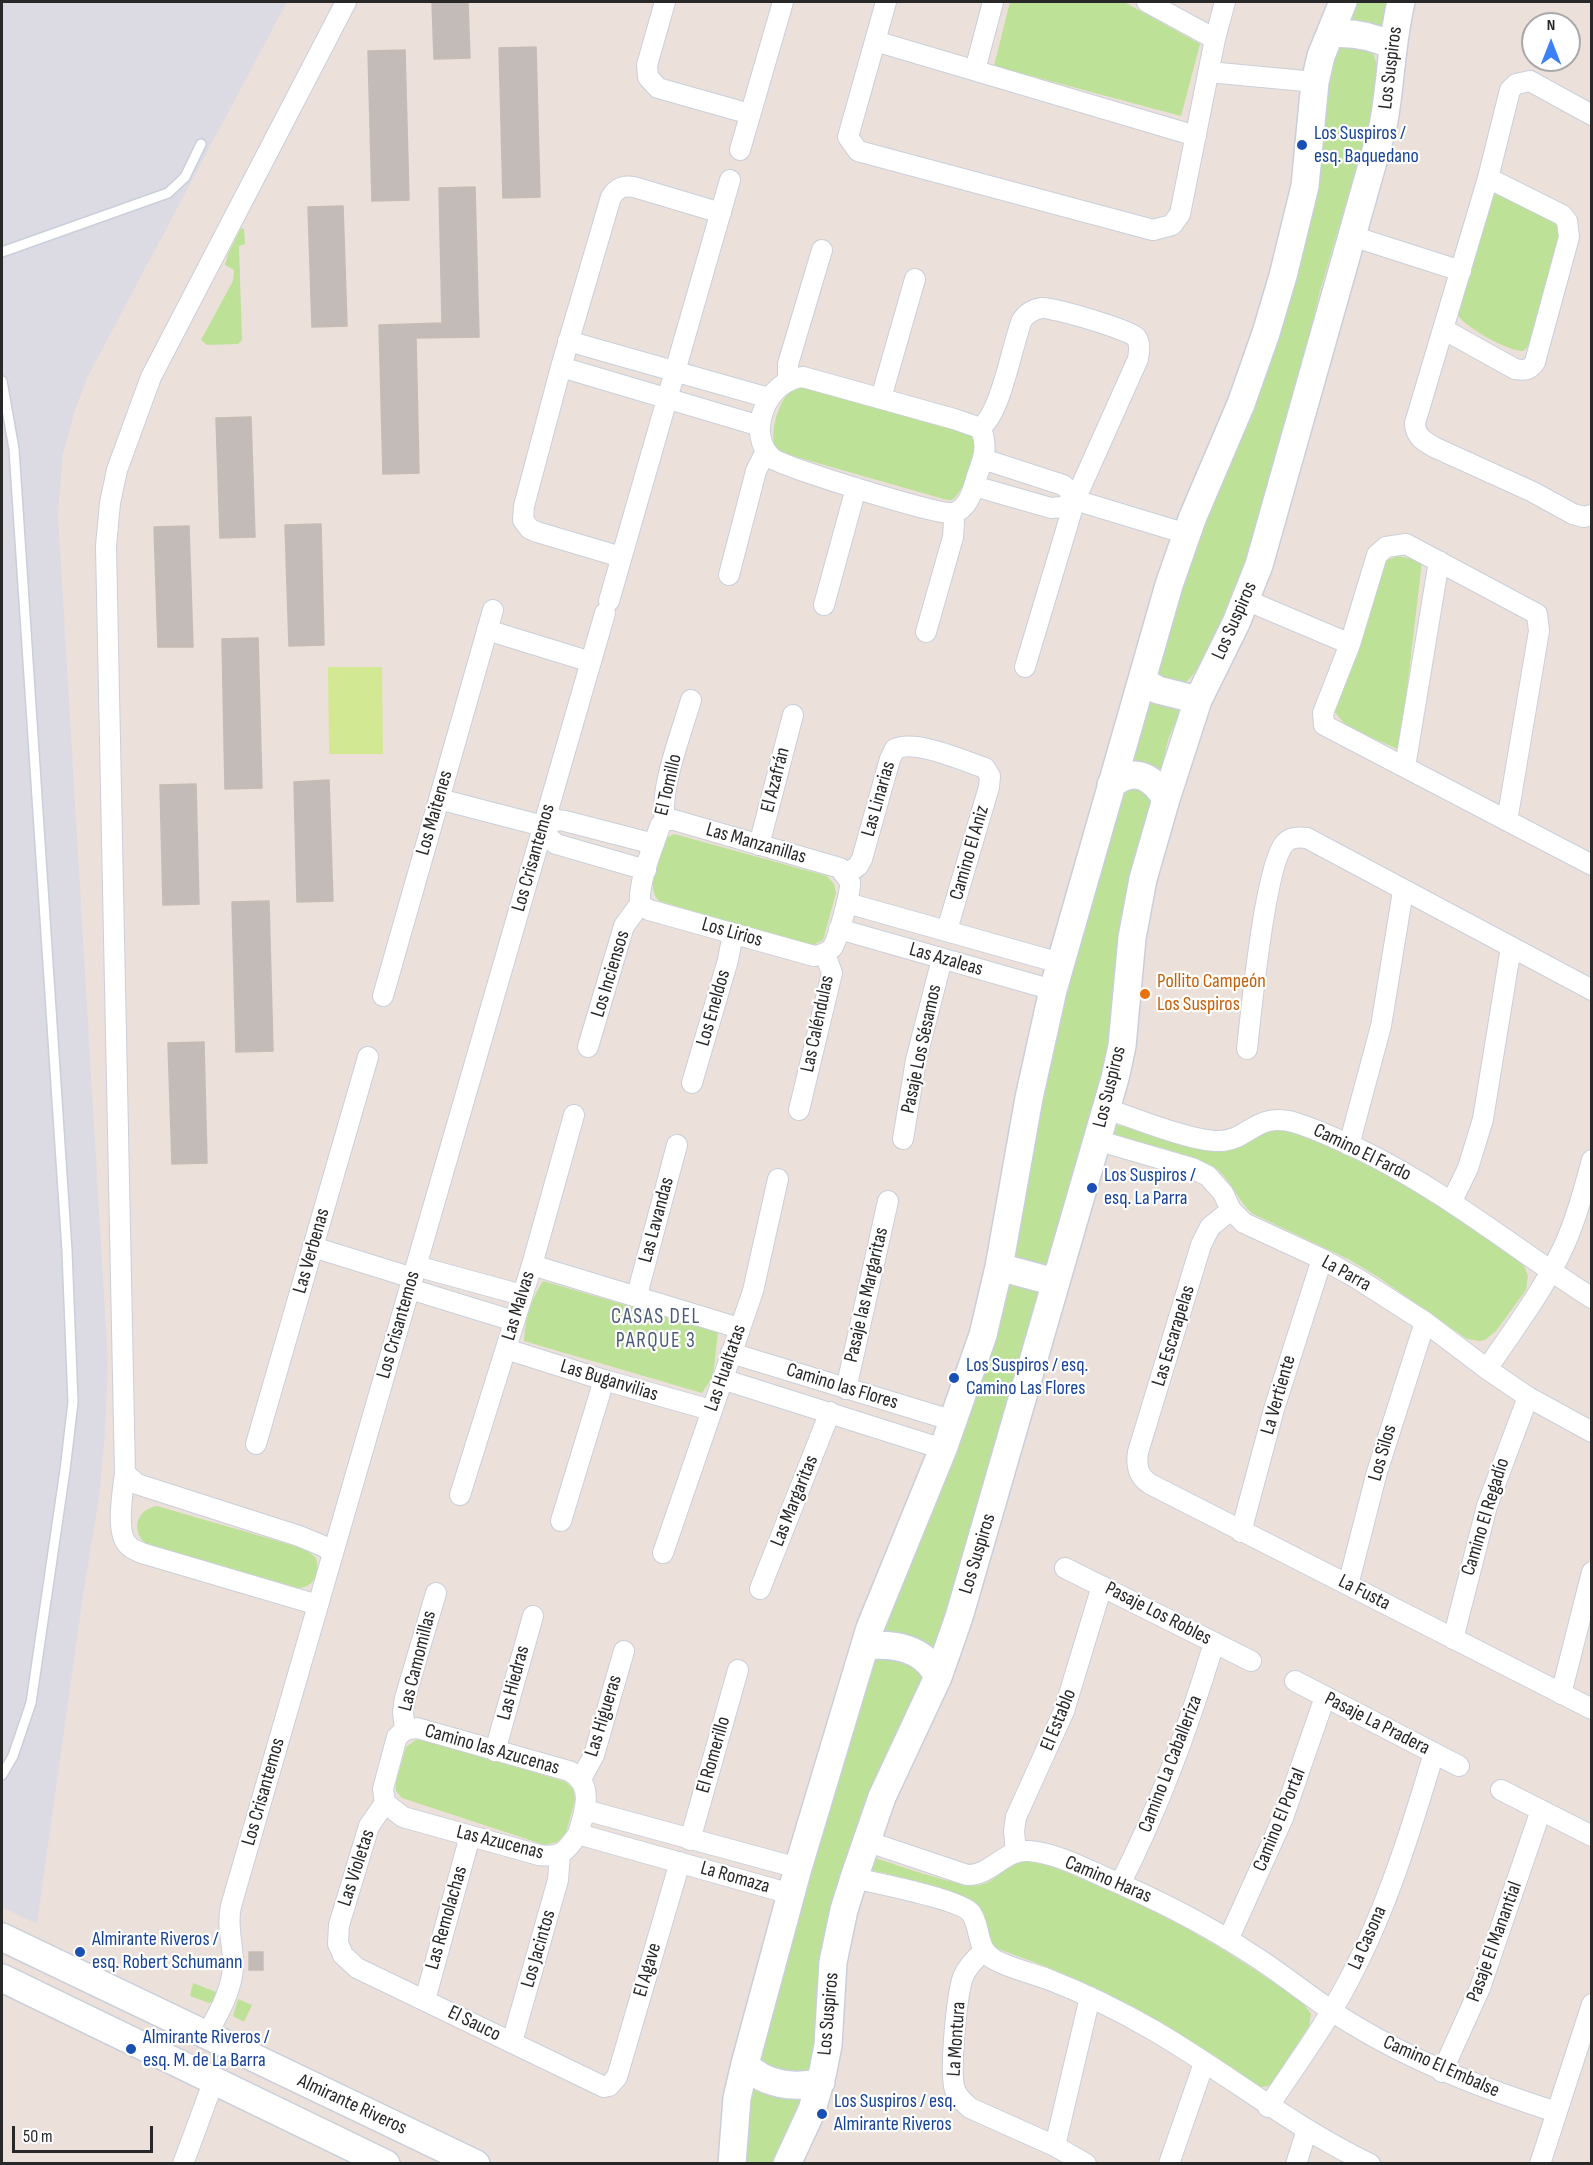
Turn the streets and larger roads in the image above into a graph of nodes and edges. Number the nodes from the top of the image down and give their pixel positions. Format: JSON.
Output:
{"nodes":[{"id":1,"x":346,"y":2,"type":"edge"},
{"id":2,"x":666,"y":2,"type":"edge"},
{"id":3,"x":783,"y":2,"type":"edge"},
{"id":4,"x":886,"y":2,"type":"edge"},
{"id":5,"x":993,"y":2,"type":"edge"},
{"id":6,"x":1147,"y":2,"type":"edge"},
{"id":7,"x":1225,"y":2,"type":"edge"},
{"id":8,"x":1343,"y":2,"type":"edge"},
{"id":9,"x":1401,"y":2,"type":"edge"},
{"id":10,"x":1330,"y":34,"type":"junction"},
{"id":11,"x":1215,"y":39,"type":"junction"},
{"id":12,"x":875,"y":41,"type":"junction"},
{"id":13,"x":1393,"y":46,"type":"junction"},
{"id":14,"x":975,"y":70,"type":"junction"},
{"id":15,"x":1209,"y":72,"type":"junction"},
{"id":16,"x":1315,"y":82,"type":"junction"},
{"id":17,"x":750,"y":114,"type":"junction"},
{"id":18,"x":1592,"y":115,"type":"edge"},
{"id":19,"x":1196,"y":136,"type":"junction"},
{"id":20,"x":740,"y":150,"type":"dead end"},
{"id":21,"x":1488,"y":178,"type":"junction"},
{"id":22,"x":730,"y":180,"type":"dead end"},
{"id":23,"x":721,"y":213,"type":"junction"},
{"id":24,"x":1352,"y":236,"type":"junction"},
{"id":25,"x":822,"y":250,"type":"dead end"},
{"id":26,"x":1461,"y":271,"type":"junction"},
{"id":27,"x":915,"y":279,"type":"dead end"},
{"id":28,"x":1443,"y":329,"type":"junction"},
{"id":29,"x":568,"y":341,"type":"junction"},
{"id":30,"x":561,"y":367,"type":"junction"},
{"id":31,"x":674,"y":372,"type":"junction"},
{"id":32,"x":788,"y":381,"type":"junction"},
{"id":33,"x":667,"y":398,"type":"junction"},
{"id":34,"x":769,"y":398,"type":"junction"},
{"id":35,"x":881,"y":398,"type":"junction"},
{"id":36,"x":760,"y":426,"type":"junction"},
{"id":37,"x":980,"y":428,"type":"junction"},
{"id":38,"x":766,"y":451,"type":"junction"},
{"id":39,"x":983,"y":459,"type":"junction"},
{"id":40,"x":974,"y":486,"type":"junction"},
{"id":41,"x":856,"y":488,"type":"junction"},
{"id":42,"x":1075,"y":500,"type":"junction"},
{"id":43,"x":952,"y":514,"type":"junction"},
{"id":44,"x":1592,"y":515,"type":"edge"},
{"id":45,"x":1187,"y":534,"type":"junction"},
{"id":46,"x":621,"y":557,"type":"junction"},
{"id":47,"x":1439,"y":561,"type":"junction"},
{"id":48,"x":729,"y":575,"type":"dead end"},
{"id":49,"x":1246,"y":600,"type":"junction"},
{"id":50,"x":824,"y":605,"type":"dead end"},
{"id":51,"x":493,"y":610,"type":"dead end"},
{"id":52,"x":487,"y":630,"type":"junction"},
{"id":53,"x":926,"y":632,"type":"dead end"},
{"id":54,"x":1350,"y":644,"type":"junction"},
{"id":55,"x":591,"y":662,"type":"junction"},
{"id":56,"x":1024,"y":667,"type":"dead end"},
{"id":57,"x":1142,"y":681,"type":"junction"},
{"id":58,"x":691,"y":700,"type":"dead end"},
{"id":59,"x":1198,"y":700,"type":"junction"},
{"id":60,"x":793,"y":715,"type":"dead end"},
{"id":61,"x":1405,"y":767,"type":"junction"},
{"id":62,"x":990,"y":776,"type":"joint"},
{"id":63,"x":1111,"y":785,"type":"junction"},
{"id":64,"x":439,"y":799,"type":"junction"},
{"id":65,"x":1166,"y":799,"type":"junction"},
{"id":66,"x":664,"y":820,"type":"junction"},
{"id":67,"x":1507,"y":821,"type":"junction"},
{"id":68,"x":543,"y":826,"type":"junction"},
{"id":69,"x":654,"y":844,"type":"junction"},
{"id":70,"x":759,"y":845,"type":"junction"},
{"id":71,"x":1592,"y":865,"type":"edge"},
{"id":72,"x":646,"y":870,"type":"junction"},
{"id":73,"x":846,"y":874,"type":"junction"},
{"id":74,"x":1403,"y":891,"type":"junction"},
{"id":75,"x":846,"y":903,"type":"junction"},
{"id":76,"x":640,"y":904,"type":"junction"},
{"id":77,"x":839,"y":929,"type":"junction"},
{"id":78,"x":947,"y":930,"type":"junction"},
{"id":79,"x":733,"y":933,"type":"junction"},
{"id":80,"x":1510,"y":947,"type":"junction"},
{"id":81,"x":825,"y":954,"type":"junction"},
{"id":82,"x":942,"y":958,"type":"junction"},
{"id":83,"x":1060,"y":963,"type":"junction"},
{"id":84,"x":1053,"y":990,"type":"junction"},
{"id":85,"x":1592,"y":990,"type":"edge"},
{"id":86,"x":382,"y":996,"type":"dead end"},
{"id":87,"x":588,"y":1047,"type":"dead end"},
{"id":88,"x":1247,"y":1049,"type":"dead end"},
{"id":89,"x":368,"y":1057,"type":"dead end"},
{"id":90,"x":692,"y":1083,"type":"dead end"},
{"id":91,"x":1107,"y":1109,"type":"junction"},
{"id":92,"x":799,"y":1110,"type":"dead end"},
{"id":93,"x":574,"y":1115,"type":"dead end"},
{"id":94,"x":903,"y":1139,"type":"dead end"},
{"id":95,"x":1096,"y":1140,"type":"junction"},
{"id":96,"x":677,"y":1145,"type":"dead end"},
{"id":97,"x":1350,"y":1145,"type":"junction"},
{"id":98,"x":1592,"y":1160,"type":"edge"},
{"id":99,"x":778,"y":1179,"type":"dead end"},
{"id":100,"x":888,"y":1201,"type":"dead end"},
{"id":101,"x":1452,"y":1201,"type":"junction"},
{"id":102,"x":1231,"y":1210,"type":"junction"},
{"id":103,"x":314,"y":1247,"type":"junction"},
{"id":104,"x":1322,"y":1259,"type":"junction"},
{"id":105,"x":532,"y":1264,"type":"junction"},
{"id":106,"x":999,"y":1267,"type":"junction"},
{"id":107,"x":1551,"y":1272,"type":"junction"},
{"id":108,"x":413,"y":1278,"type":"junction"},
{"id":109,"x":1055,"y":1282,"type":"junction"},
{"id":110,"x":522,"y":1295,"type":"junction"},
{"id":111,"x":637,"y":1295,"type":"junction"},
{"id":112,"x":1592,"y":1298,"type":"edge"},
{"id":113,"x":514,"y":1321,"type":"junction"},
{"id":114,"x":1425,"y":1322,"type":"junction"},
{"id":115,"x":739,"y":1328,"type":"junction"},
{"id":116,"x":506,"y":1349,"type":"junction"},
{"id":117,"x":731,"y":1353,"type":"junction"},
{"id":118,"x":1487,"y":1369,"type":"junction"},
{"id":119,"x":722,"y":1379,"type":"junction"},
{"id":120,"x":604,"y":1380,"type":"junction"},
{"id":121,"x":846,"y":1389,"type":"junction"},
{"id":122,"x":1528,"y":1397,"type":"junction"},
{"id":123,"x":711,"y":1410,"type":"junction"},
{"id":124,"x":830,"y":1412,"type":"junction"},
{"id":125,"x":954,"y":1421,"type":"junction"},
{"id":126,"x":1592,"y":1432,"type":"edge"},
{"id":127,"x":256,"y":1444,"type":"dead end"},
{"id":128,"x":943,"y":1449,"type":"junction"},
{"id":129,"x":125,"y":1473,"type":"junction"},
{"id":130,"x":1139,"y":1474,"type":"joint"},
{"id":131,"x":460,"y":1495,"type":"dead end"},
{"id":132,"x":561,"y":1521,"type":"dead end"},
{"id":133,"x":1241,"y":1532,"type":"junction"},
{"id":134,"x":332,"y":1552,"type":"junction"},
{"id":135,"x":663,"y":1553,"type":"dead end"},
{"id":136,"x":1065,"y":1568,"type":"dead end"},
{"id":137,"x":1592,"y":1572,"type":"edge"},
{"id":138,"x":1348,"y":1585,"type":"junction"},
{"id":139,"x":1102,"y":1586,"type":"junction"},
{"id":140,"x":760,"y":1589,"type":"dead end"},
{"id":141,"x":436,"y":1593,"type":"dead end"},
{"id":142,"x":318,"y":1605,"type":"junction"},
{"id":143,"x":533,"y":1616,"type":"dead end"},
{"id":144,"x":1453,"y":1639,"type":"junction"},
{"id":145,"x":1214,"y":1643,"type":"junction"},
{"id":146,"x":865,"y":1646,"type":"junction"},
{"id":147,"x":624,"y":1651,"type":"dead end"},
{"id":148,"x":1251,"y":1661,"type":"dead end"},
{"id":149,"x":738,"y":1670,"type":"dead end"},
{"id":150,"x":938,"y":1677,"type":"junction"},
{"id":151,"x":1294,"y":1681,"type":"dead end"},
{"id":152,"x":1561,"y":1694,"type":"junction"},
{"id":153,"x":1325,"y":1697,"type":"junction"},
{"id":154,"x":1592,"y":1710,"type":"edge"},
{"id":155,"x":405,"y":1730,"type":"junction"},
{"id":156,"x":495,"y":1751,"type":"junction"},
{"id":157,"x":1434,"y":1753,"type":"junction"},
{"id":158,"x":1459,"y":1766,"type":"dead end"},
{"id":159,"x":581,"y":1779,"type":"junction"},
{"id":160,"x":1501,"y":1790,"type":"dead end"},
{"id":161,"x":385,"y":1803,"type":"junction"},
{"id":162,"x":585,"y":1810,"type":"junction"},
{"id":163,"x":1541,"y":1810,"type":"junction"},
{"id":164,"x":578,"y":1834,"type":"junction"},
{"id":165,"x":470,"y":1836,"type":"junction"},
{"id":166,"x":1592,"y":1836,"type":"edge"},
{"id":167,"x":690,"y":1840,"type":"junction"},
{"id":168,"x":866,"y":1841,"type":"junction"},
{"id":169,"x":1016,"y":1852,"type":"junction"},
{"id":170,"x":560,"y":1854,"type":"junction"},
{"id":171,"x":680,"y":1862,"type":"junction"},
{"id":172,"x":798,"y":1868,"type":"junction"},
{"id":173,"x":854,"y":1878,"type":"junction"},
{"id":174,"x":1120,"y":1884,"type":"junction"},
{"id":175,"x":791,"y":1894,"type":"junction"},
{"id":176,"x":2,"y":1937,"type":"edge"},
{"id":177,"x":1228,"y":1940,"type":"junction"},
{"id":178,"x":338,"y":1944,"type":"joint"},
{"id":179,"x":984,"y":1951,"type":"junction"},
{"id":180,"x":2,"y":1978,"type":"edge"},
{"id":181,"x":1090,"y":1997,"type":"junction"},
{"id":182,"x":425,"y":2000,"type":"junction"},
{"id":183,"x":1592,"y":2004,"type":"edge"},
{"id":184,"x":1331,"y":2012,"type":"junction"},
{"id":185,"x":206,"y":2036,"type":"junction"},
{"id":186,"x":512,"y":2042,"type":"junction"},
{"id":187,"x":1204,"y":2063,"type":"junction"},
{"id":188,"x":745,"y":2064,"type":"junction"},
{"id":189,"x":1442,"y":2072,"type":"junction"},
{"id":190,"x":617,"y":2077,"type":"joint"},
{"id":191,"x":214,"y":2080,"type":"junction"},
{"id":192,"x":821,"y":2082,"type":"junction"},
{"id":193,"x":1268,"y":2107,"type":"junction"},
{"id":194,"x":1556,"y":2112,"type":"junction"},
{"id":195,"x":1307,"y":2130,"type":"junction"},
{"id":196,"x":1055,"y":2146,"type":"junction"},
{"id":197,"x":183,"y":2163,"type":"edge"},
{"id":198,"x":386,"y":2163,"type":"edge"},
{"id":199,"x":476,"y":2163,"type":"edge"},
{"id":200,"x":732,"y":2163,"type":"edge"},
{"id":201,"x":787,"y":2163,"type":"edge"},
{"id":202,"x":1086,"y":2163,"type":"edge"},
{"id":203,"x":1169,"y":2163,"type":"edge"},
{"id":204,"x":1296,"y":2163,"type":"edge"},
{"id":205,"x":1370,"y":2163,"type":"edge"},
{"id":206,"x":1540,"y":2163,"type":"edge"}],
"edges":[{"from":1,"to":129,"type":"street"},
{"from":2,"to":17,"type":"street"},
{"from":3,"to":17,"type":"street"},
{"from":4,"to":12,"type":"street"},
{"from":5,"to":14,"type":"street"},
{"from":6,"to":11,"type":"street"},
{"from":7,"to":11,"type":"street"},
{"from":8,"to":10,"type":"street"},
{"from":9,"to":13,"type":"street","name":"Los Suspiros"},
{"from":10,"to":13,"type":"street"},
{"from":10,"to":16,"type":"street"},
{"from":11,"to":15,"type":"street"},
{"from":12,"to":14,"type":"street"},
{"from":12,"to":19,"type":"street"},
{"from":13,"to":24,"type":"street","name":"Los Suspiros"},
{"from":14,"to":19,"type":"street"},
{"from":15,"to":16,"type":"street"},
{"from":15,"to":19,"type":"street"},
{"from":16,"to":45,"type":"street"},
{"from":17,"to":20,"type":"street"},
{"from":18,"to":21,"type":"street"},
{"from":21,"to":26,"type":"street"},
{"from":21,"to":28,"type":"street"},
{"from":22,"to":23,"type":"street","name":"Los Crisantemos"},
{"from":23,"to":29,"type":"street"},
{"from":23,"to":31,"type":"street","name":"Los Crisantemos"},
{"from":24,"to":26,"type":"street"},
{"from":24,"to":49,"type":"street","name":"Los Suspiros"},
{"from":25,"to":32,"type":"street"},
{"from":26,"to":28,"type":"street"},
{"from":27,"to":35,"type":"street"},
{"from":28,"to":44,"type":"street"},
{"from":29,"to":30,"type":"street"},
{"from":29,"to":31,"type":"street"},
{"from":30,"to":33,"type":"street"},
{"from":30,"to":46,"type":"street"},
{"from":31,"to":33,"type":"street","name":"Los Crisantemos"},
{"from":31,"to":34,"type":"street"},
{"from":32,"to":34,"type":"street"},
{"from":32,"to":35,"type":"street"},
{"from":33,"to":36,"type":"street"},
{"from":33,"to":46,"type":"street","name":"Los Crisantemos"},
{"from":34,"to":36,"type":"street"},
{"from":35,"to":37,"type":"street"},
{"from":36,"to":38,"type":"street"},
{"from":37,"to":39,"type":"street"},
{"from":37,"to":42,"type":"street"},
{"from":38,"to":41,"type":"street"},
{"from":38,"to":48,"type":"street"},
{"from":39,"to":40,"type":"street"},
{"from":39,"to":42,"type":"street"},
{"from":40,"to":42,"type":"street"},
{"from":40,"to":43,"type":"street"},
{"from":41,"to":43,"type":"street"},
{"from":41,"to":50,"type":"street"},
{"from":42,"to":45,"type":"street"},
{"from":42,"to":56,"type":"street"},
{"from":43,"to":53,"type":"street"},
{"from":45,"to":57,"type":"street"},
{"from":46,"to":55,"type":"street","name":"Los Crisantemos"},
{"from":47,"to":54,"type":"street"},
{"from":47,"to":61,"type":"street"},
{"from":47,"to":67,"type":"street"},
{"from":49,"to":54,"type":"street"},
{"from":49,"to":59,"type":"street","name":"Los Suspiros"},
{"from":51,"to":52,"type":"street","name":"Los Maitenes"},
{"from":52,"to":55,"type":"street"},
{"from":52,"to":64,"type":"street","name":"Los Maitenes"},
{"from":54,"to":61,"type":"street"},
{"from":55,"to":68,"type":"street","name":"Los Crisantemos"},
{"from":57,"to":59,"type":"street"},
{"from":57,"to":63,"type":"street"},
{"from":58,"to":66,"type":"street","name":"El Tomillo"},
{"from":59,"to":65,"type":"street","name":"Los Suspiros"},
{"from":60,"to":70,"type":"street","name":"El Azafrán"},
{"from":61,"to":67,"type":"street"},
{"from":62,"to":73,"type":"street","name":"Las Linarias"},
{"from":62,"to":78,"type":"street","name":"Camino El Aniz"},
{"from":63,"to":65,"type":"street"},
{"from":63,"to":83,"type":"street"},
{"from":64,"to":68,"type":"street"},
{"from":64,"to":86,"type":"street","name":"Los Maitenes"},
{"from":65,"to":91,"type":"street","name":"Los Suspiros"},
{"from":66,"to":69,"type":"street","name":"El Tomillo"},
{"from":66,"to":70,"type":"street","name":"Las Manzanillas"},
{"from":67,"to":71,"type":"street"},
{"from":68,"to":69,"type":"street"},
{"from":68,"to":72,"type":"street"},
{"from":68,"to":108,"type":"street","name":"Los Crisantemos"},
{"from":69,"to":72,"type":"street","name":"El Tomillo"},
{"from":70,"to":73,"type":"street","name":"Las Manzanillas"},
{"from":72,"to":76,"type":"street","name":"El Tomillo"},
{"from":73,"to":75,"type":"street","name":"Las Caléndulas"},
{"from":74,"to":80,"type":"street"},
{"from":74,"to":88,"type":"street"},
{"from":74,"to":97,"type":"street"},
{"from":75,"to":77,"type":"street","name":"Las Caléndulas"},
{"from":75,"to":78,"type":"street","name":"Las Azaleas"},
{"from":76,"to":79,"type":"street","name":"Los Lirios"},
{"from":76,"to":87,"type":"street","name":"Los Inciensos"},
{"from":77,"to":81,"type":"street","name":"Las Caléndulas"},
{"from":77,"to":82,"type":"street","name":"Las Azaleas"},
{"from":78,"to":83,"type":"street","name":"Las Azaleas"},
{"from":79,"to":81,"type":"street","name":"Los Lirios"},
{"from":79,"to":90,"type":"street","name":"Los Eneldos"},
{"from":80,"to":85,"type":"street"},
{"from":80,"to":101,"type":"street"},
{"from":81,"to":92,"type":"street","name":"Las Caléndulas"},
{"from":82,"to":84,"type":"street","name":"Las Azaleas"},
{"from":82,"to":94,"type":"street","name":"Pasaje Los Sésamos"},
{"from":83,"to":84,"type":"street"},
{"from":84,"to":106,"type":"street"},
{"from":89,"to":103,"type":"street","name":"Las Verbenas"},
{"from":91,"to":95,"type":"street","name":"Los Suspiros"},
{"from":91,"to":97,"type":"street","name":"Camino El Fardo"},
{"from":93,"to":105,"type":"street","name":"Las Malvas"},
{"from":95,"to":102,"type":"street","name":"La Parra"},
{"from":95,"to":109,"type":"street","name":"Los Suspiros"},
{"from":96,"to":111,"type":"street","name":"Las Lavandas"},
{"from":97,"to":101,"type":"street","name":"Camino El Fardo"},
{"from":98,"to":107,"type":"street"},
{"from":99,"to":115,"type":"street","name":"Las Hualtatas"},
{"from":100,"to":121,"type":"street","name":"Pasaje las Margaritas"},
{"from":101,"to":107,"type":"street","name":"Camino El Fardo"},
{"from":102,"to":104,"type":"street","name":"La Parra"},
{"from":102,"to":130,"type":"street","name":"Las Escarapelas"},
{"from":103,"to":108,"type":"street"},
{"from":103,"to":127,"type":"street","name":"Las Verbenas"},
{"from":104,"to":114,"type":"street","name":"La Parra"},
{"from":104,"to":133,"type":"street","name":"La Vertiente"},
{"from":105,"to":110,"type":"street","name":"Las Malvas"},
{"from":105,"to":111,"type":"street"},
{"from":106,"to":109,"type":"street"},
{"from":106,"to":125,"type":"street"},
{"from":107,"to":112,"type":"street","name":"Camino El Fardo"},
{"from":107,"to":118,"type":"street"},
{"from":108,"to":110,"type":"street"},
{"from":108,"to":113,"type":"street"},
{"from":108,"to":134,"type":"street","name":"Los Crisantemos"},
{"from":109,"to":150,"type":"street","name":"Los Suspiros"},
{"from":110,"to":113,"type":"street","name":"Las Malvas"},
{"from":111,"to":115,"type":"street"},
{"from":113,"to":116,"type":"street","name":"Las Malvas"},
{"from":114,"to":118,"type":"street","name":"La Parra"},
{"from":114,"to":138,"type":"street","name":"Los Silos"},
{"from":115,"to":117,"type":"street","name":"Las Hualtatas"},
{"from":116,"to":120,"type":"street","name":"Las Buganvilias"},
{"from":116,"to":131,"type":"street","name":"Las Malvas"},
{"from":117,"to":119,"type":"street","name":"Las Hualtatas"},
{"from":117,"to":121,"type":"street","name":"Camino las Flores"},
{"from":118,"to":122,"type":"street","name":"La Parra"},
{"from":119,"to":123,"type":"street","name":"Las Hualtatas"},
{"from":119,"to":124,"type":"street","name":"Camino las Flores"},
{"from":120,"to":123,"type":"street","name":"Las Buganvilias"},
{"from":120,"to":132,"type":"street"},
{"from":121,"to":125,"type":"street","name":"Camino las Flores"},
{"from":122,"to":126,"type":"street","name":"La Parra"},
{"from":122,"to":144,"type":"street","name":"Camino El Regadío"},
{"from":123,"to":135,"type":"street","name":"Las Hualtatas"},
{"from":124,"to":128,"type":"street","name":"Camino las Flores"},
{"from":124,"to":140,"type":"street","name":"Las Margaritas"},
{"from":125,"to":128,"type":"street"},
{"from":128,"to":146,"type":"street"},
{"from":129,"to":134,"type":"street"},
{"from":129,"to":142,"type":"street"},
{"from":130,"to":133,"type":"street","name":"La Fusta"},
{"from":133,"to":138,"type":"street","name":"La Fusta"},
{"from":134,"to":142,"type":"street","name":"Los Crisantemos"},
{"from":136,"to":139,"type":"street","name":"Pasaje Los Robles"},
{"from":137,"to":152,"type":"street"},
{"from":138,"to":144,"type":"street","name":"La Fusta"},
{"from":139,"to":145,"type":"street","name":"Pasaje Los Robles"},
{"from":139,"to":169,"type":"street","name":"El Establo"},
{"from":141,"to":155,"type":"street","name":"Las Camomillas"},
{"from":142,"to":185,"type":"street","name":"Los Crisantemos"},
{"from":143,"to":156,"type":"street","name":"Las Hiedras"},
{"from":144,"to":152,"type":"street","name":"La Fusta"},
{"from":145,"to":148,"type":"street","name":"Pasaje Los Robles"},
{"from":145,"to":174,"type":"street","name":"Camino La Caballeriza"},
{"from":146,"to":150,"type":"street"},
{"from":146,"to":172,"type":"street"},
{"from":147,"to":159,"type":"street","name":"Las Higueras"},
{"from":149,"to":167,"type":"street","name":"El Romerillo"},
{"from":150,"to":168,"type":"street","name":"Los Suspiros"},
{"from":151,"to":153,"type":"street","name":"Pasaje La Pradera"},
{"from":152,"to":154,"type":"street","name":"La Fusta"},
{"from":153,"to":157,"type":"street","name":"Pasaje La Pradera"},
{"from":153,"to":177,"type":"street","name":"Camino El Portal"},
{"from":155,"to":156,"type":"street","name":"Camino las Azucenas"},
{"from":155,"to":161,"type":"street","name":"Las Violetas"},
{"from":156,"to":159,"type":"street","name":"Camino las Azucenas"},
{"from":157,"to":158,"type":"street","name":"Pasaje La Pradera"},
{"from":157,"to":184,"type":"street","name":"La Casona"},
{"from":159,"to":162,"type":"street","name":"Camino las Azucenas"},
{"from":160,"to":163,"type":"street"},
{"from":161,"to":165,"type":"street","name":"Las Azucenas"},
{"from":161,"to":178,"type":"street","name":"Las Violetas"},
{"from":162,"to":164,"type":"street","name":"Camino las Azucenas"},
{"from":162,"to":167,"type":"street"},
{"from":163,"to":166,"type":"street"},
{"from":163,"to":189,"type":"street","name":"Pasaje El Manantial"},
{"from":164,"to":170,"type":"street","name":"Las Azucenas"},
{"from":164,"to":171,"type":"street"},
{"from":165,"to":170,"type":"street","name":"Las Azucenas"},
{"from":165,"to":182,"type":"street","name":"Las Remolachas"},
{"from":167,"to":172,"type":"street","name":"La Romaza"},
{"from":168,"to":169,"type":"street"},
{"from":168,"to":173,"type":"street","name":"Los Suspiros"},
{"from":169,"to":174,"type":"street","name":"Camino Haras"},
{"from":170,"to":186,"type":"street","name":"Los Jacintos"},
{"from":171,"to":175,"type":"street","name":"La Romaza"},
{"from":171,"to":190,"type":"street","name":"El Agave"},
{"from":172,"to":175,"type":"street"},
{"from":173,"to":179,"type":"street"},
{"from":173,"to":192,"type":"street","name":"Los Suspiros"},
{"from":174,"to":177,"type":"street","name":"Camino Haras"},
{"from":175,"to":188,"type":"street"},
{"from":176,"to":185,"type":"street","name":"Almirante Riveros"},
{"from":177,"to":184,"type":"street","name":"Camino Haras"},
{"from":178,"to":182,"type":"street","name":"El Sauco"},
{"from":179,"to":181,"type":"street"},
{"from":179,"to":196,"type":"street","name":"La Montura"},
{"from":180,"to":191,"type":"street","name":"Almirante Riveros"},
{"from":181,"to":187,"type":"street"},
{"from":181,"to":196,"type":"street"},
{"from":182,"to":186,"type":"street","name":"El Sauco"},
{"from":183,"to":194,"type":"street"},
{"from":184,"to":189,"type":"street","name":"Camino El Embalse"},
{"from":184,"to":193,"type":"street","name":"La Casona"},
{"from":185,"to":199,"type":"street","name":"Almirante Riveros"},
{"from":186,"to":190,"type":"street","name":"El Sauco"},
{"from":187,"to":193,"type":"street"},
{"from":187,"to":203,"type":"street"},
{"from":188,"to":192,"type":"street"},
{"from":188,"to":200,"type":"street"},
{"from":189,"to":194,"type":"street","name":"Camino El Embalse"},
{"from":191,"to":197,"type":"street"},
{"from":191,"to":198,"type":"street","name":"Almirante Riveros"},
{"from":192,"to":201,"type":"street","name":"Los Suspiros"},
{"from":193,"to":195,"type":"street"},
{"from":194,"to":206,"type":"street"},
{"from":195,"to":204,"type":"street"},
{"from":195,"to":205,"type":"street"},
{"from":196,"to":202,"type":"street","name":"La Montura"}]}
